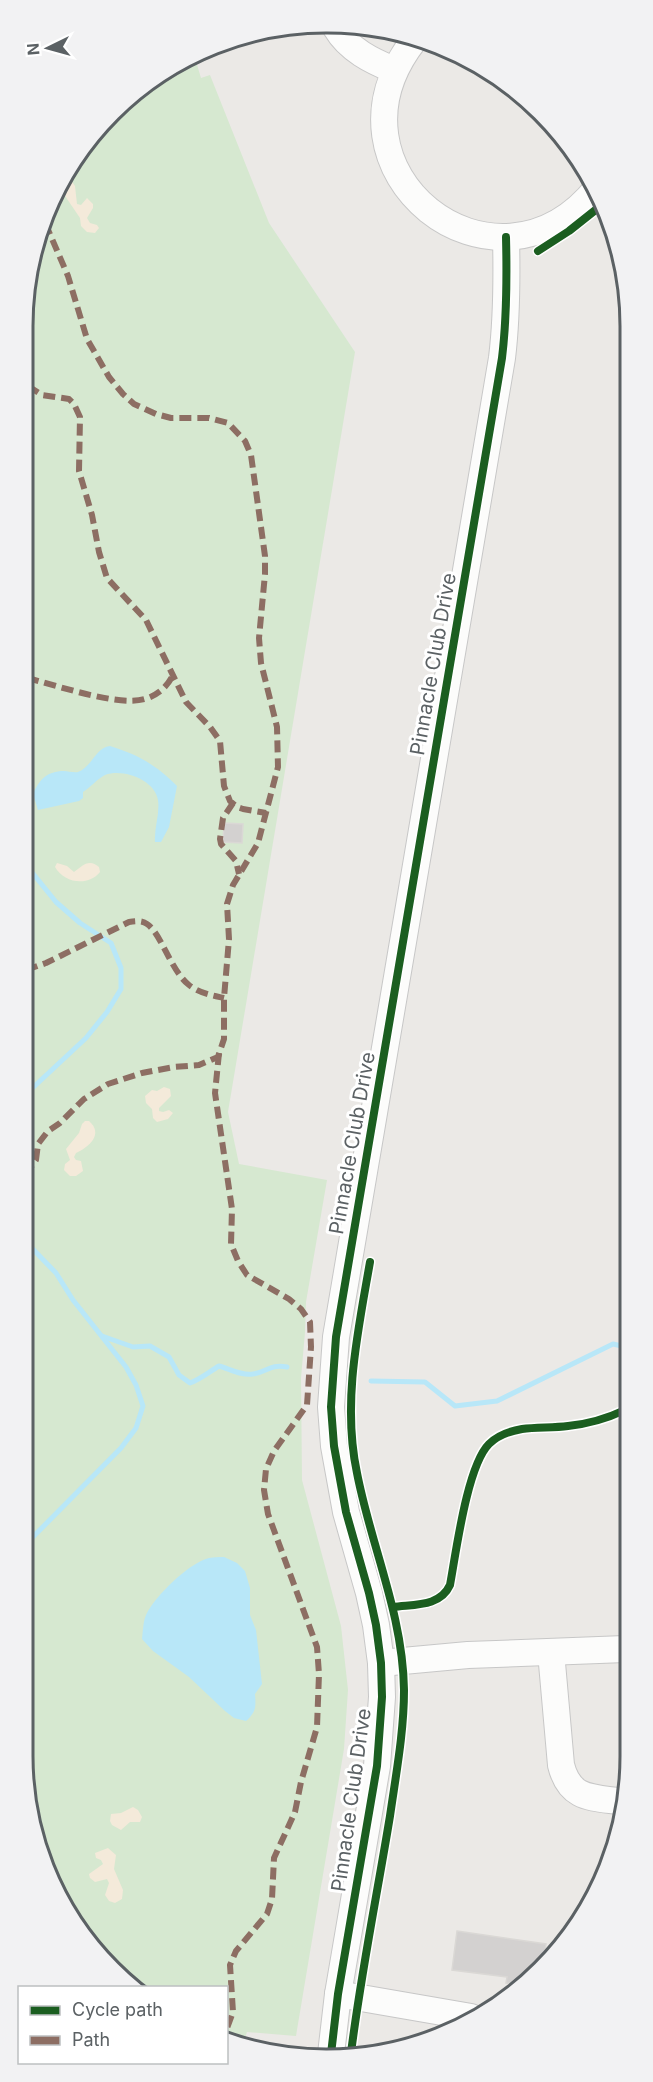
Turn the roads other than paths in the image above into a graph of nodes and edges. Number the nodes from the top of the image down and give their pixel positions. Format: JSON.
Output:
{"nodes":[{"id":1,"x":341,"y":34,"type":"edge"},
{"id":2,"x":410,"y":45,"type":"edge"},
{"id":3,"x":394,"y":70,"type":"junction"},
{"id":4,"x":589,"y":196,"type":"edge"},
{"id":5,"x":506,"y":237,"type":"junction"},
{"id":6,"x":620,"y":1649,"type":"edge"},
{"id":7,"x":551,"y":1652,"type":"junction"},
{"id":8,"x":381,"y":1663,"type":"junction"},
{"id":9,"x":616,"y":1801,"type":"edge"},
{"id":10,"x":338,"y":1994,"type":"junction"},
{"id":11,"x":463,"y":2016,"type":"edge"},
{"id":12,"x":332,"y":2049,"type":"edge"}],
"edges":[{"from":1,"to":3,"type":"street"},
{"from":2,"to":3,"type":"street"},
{"from":3,"to":5,"type":"street"},
{"from":4,"to":5,"type":"street"},
{"from":5,"to":8,"type":"street","name":"Pinnacle Club Drive"},
{"from":6,"to":7,"type":"street"},
{"from":7,"to":8,"type":"street"},
{"from":7,"to":9,"type":"street"},
{"from":8,"to":10,"type":"street","name":"Pinnacle Club Drive"},
{"from":10,"to":11,"type":"street"},
{"from":10,"to":12,"type":"street","name":"Pinnacle Club Drive"}]}
